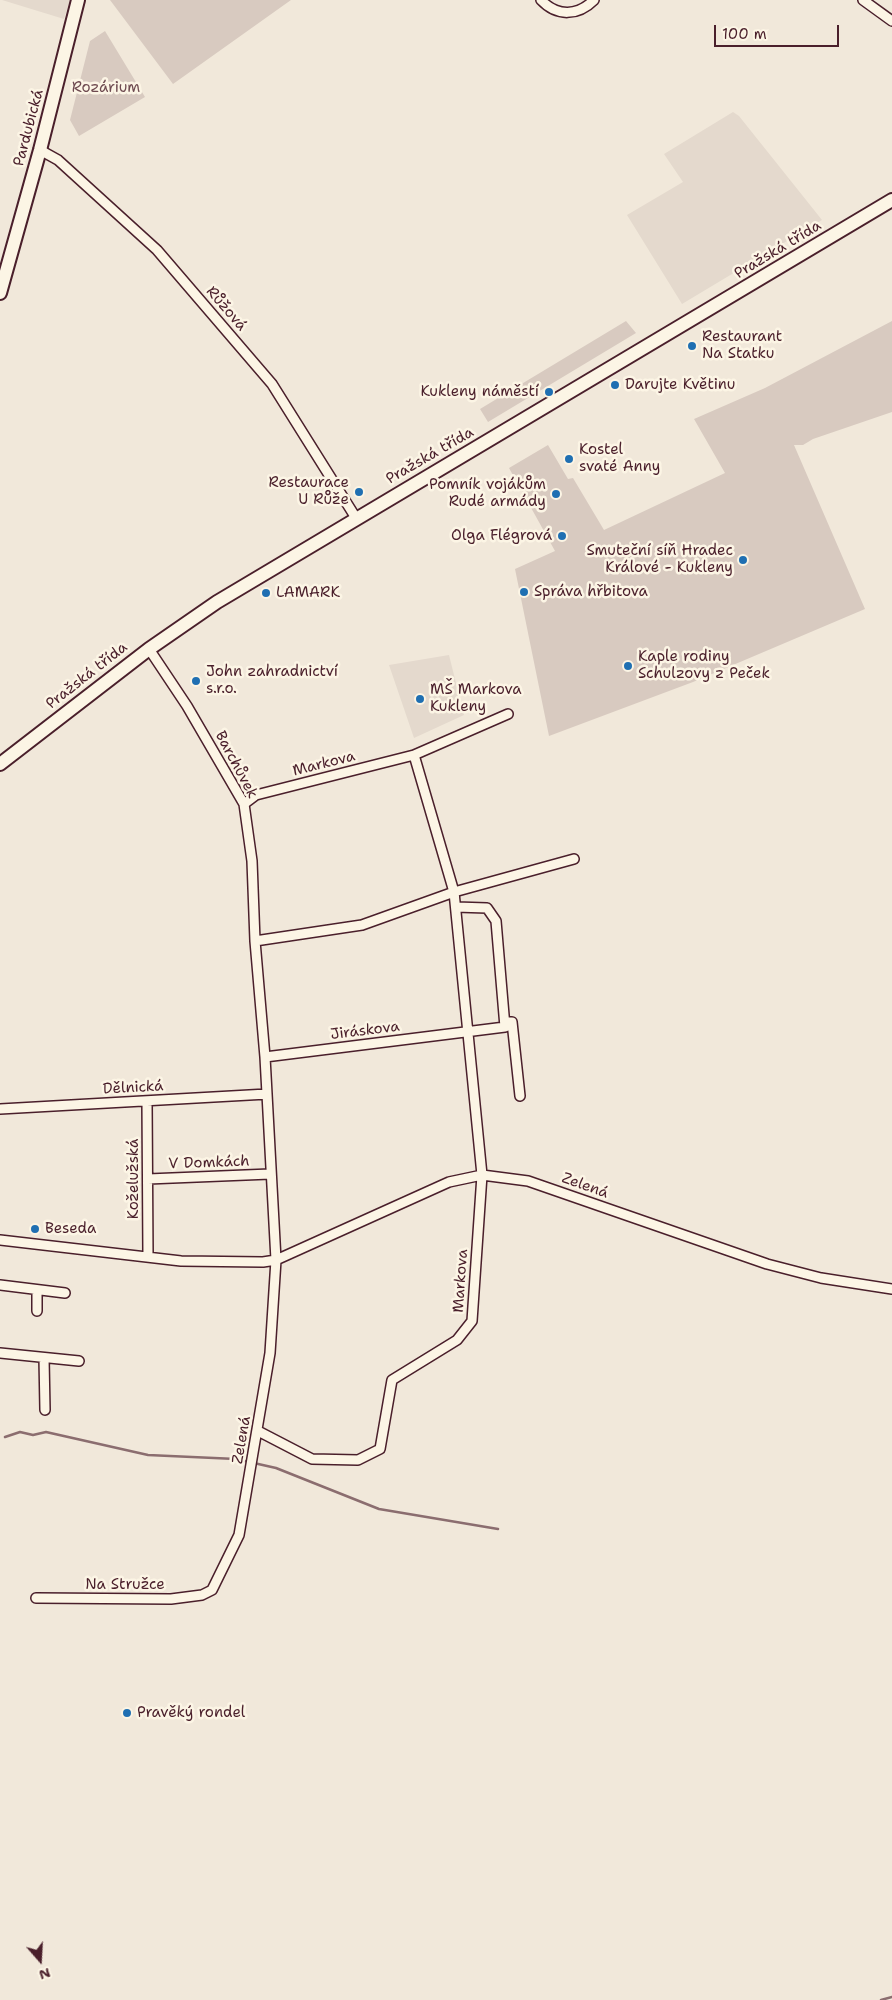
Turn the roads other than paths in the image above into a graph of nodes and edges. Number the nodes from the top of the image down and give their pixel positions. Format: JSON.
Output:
{"nodes":[{"id":1,"x":78,"y":0,"type":"edge"},
{"id":2,"x":541,"y":0,"type":"edge"},
{"id":3,"x":594,"y":0,"type":"edge"},
{"id":4,"x":863,"y":0,"type":"edge"},
{"id":5,"x":892,"y":21,"type":"edge"},
{"id":6,"x":40,"y":150,"type":"junction"},
{"id":7,"x":892,"y":200,"type":"edge"},
{"id":8,"x":0,"y":293,"type":"edge"},
{"id":9,"x":356,"y":518,"type":"junction"},
{"id":10,"x":149,"y":649,"type":"junction"},
{"id":11,"x":508,"y":714,"type":"dead end"},
{"id":12,"x":414,"y":755,"type":"junction"},
{"id":13,"x":0,"y":764,"type":"edge"},
{"id":14,"x":244,"y":804,"type":"junction"},
{"id":15,"x":574,"y":859,"type":"dead end"},
{"id":16,"x":454,"y":892,"type":"junction"},
{"id":17,"x":456,"y":907,"type":"junction"},
{"id":18,"x":256,"y":945,"type":"junction"},
{"id":19,"x":505,"y":1022,"type":"junction"},
{"id":20,"x":468,"y":1032,"type":"junction"},
{"id":21,"x":266,"y":1057,"type":"junction"},
{"id":22,"x":268,"y":1094,"type":"junction"},
{"id":23,"x":520,"y":1096,"type":"dead end"},
{"id":24,"x":147,"y":1101,"type":"junction"},
{"id":25,"x":0,"y":1109,"type":"edge"},
{"id":26,"x":270,"y":1174,"type":"junction"},
{"id":27,"x":482,"y":1175,"type":"junction"},
{"id":28,"x":148,"y":1179,"type":"junction"},
{"id":29,"x":0,"y":1240,"type":"edge"},
{"id":30,"x":148,"y":1257,"type":"junction"},
{"id":31,"x":276,"y":1260,"type":"junction"},
{"id":32,"x":0,"y":1285,"type":"edge"},
{"id":33,"x":892,"y":1289,"type":"edge"},
{"id":34,"x":37,"y":1290,"type":"junction"},
{"id":35,"x":65,"y":1293,"type":"dead end"},
{"id":36,"x":37,"y":1311,"type":"dead end"},
{"id":37,"x":0,"y":1353,"type":"edge"},
{"id":38,"x":44,"y":1358,"type":"junction"},
{"id":39,"x":79,"y":1362,"type":"dead end"},
{"id":40,"x":45,"y":1410,"type":"dead end"},
{"id":41,"x":258,"y":1431,"type":"junction"},
{"id":42,"x":212,"y":1590,"type":"joint"},
{"id":43,"x":36,"y":1598,"type":"dead end"}],
"edges":[{"from":1,"to":6,"type":"street","name":"Pardubická"},
{"from":2,"to":3,"type":"street"},
{"from":4,"to":5,"type":"street"},
{"from":6,"to":8,"type":"street","name":"Pardubická"},
{"from":6,"to":9,"type":"street","name":"Růžová"},
{"from":7,"to":9,"type":"street","name":"Pražská třída"},
{"from":9,"to":10,"type":"street","name":"Pražská třída"},
{"from":10,"to":13,"type":"street","name":"Pražská třída"},
{"from":10,"to":14,"type":"street","name":"Barchůvek"},
{"from":11,"to":12,"type":"street","name":"Markova"},
{"from":12,"to":14,"type":"street","name":"Markova"},
{"from":12,"to":16,"type":"street","name":"Markova"},
{"from":14,"to":18,"type":"street","name":"Barchůvek"},
{"from":15,"to":16,"type":"street"},
{"from":16,"to":17,"type":"street","name":"Markova"},
{"from":16,"to":18,"type":"street"},
{"from":17,"to":19,"type":"street"},
{"from":17,"to":20,"type":"street","name":"Markova"},
{"from":18,"to":21,"type":"street"},
{"from":19,"to":20,"type":"street"},
{"from":19,"to":23,"type":"street"},
{"from":20,"to":21,"type":"street","name":"Jiráskova"},
{"from":20,"to":27,"type":"street","name":"Markova"},
{"from":21,"to":22,"type":"street"},
{"from":22,"to":24,"type":"street","name":"Dělnická"},
{"from":22,"to":26,"type":"street"},
{"from":24,"to":25,"type":"street","name":"Dělnická"},
{"from":24,"to":28,"type":"street","name":"Koželužská"},
{"from":26,"to":28,"type":"street","name":"V Domkách"},
{"from":26,"to":31,"type":"street"},
{"from":27,"to":31,"type":"street","name":"Zelená"},
{"from":27,"to":33,"type":"street","name":"Zelená"},
{"from":27,"to":41,"type":"street","name":"Markova"},
{"from":28,"to":30,"type":"street","name":"Koželužská"},
{"from":29,"to":30,"type":"street","name":"Zelená"},
{"from":30,"to":31,"type":"street","name":"Zelená"},
{"from":31,"to":41,"type":"street","name":"Zelená"},
{"from":32,"to":34,"type":"street"},
{"from":34,"to":35,"type":"street"},
{"from":34,"to":36,"type":"street"},
{"from":37,"to":38,"type":"street"},
{"from":38,"to":39,"type":"street"},
{"from":38,"to":40,"type":"street"},
{"from":41,"to":42,"type":"street","name":"Zelená"},
{"from":42,"to":43,"type":"street","name":"Na Stružce"}]}
